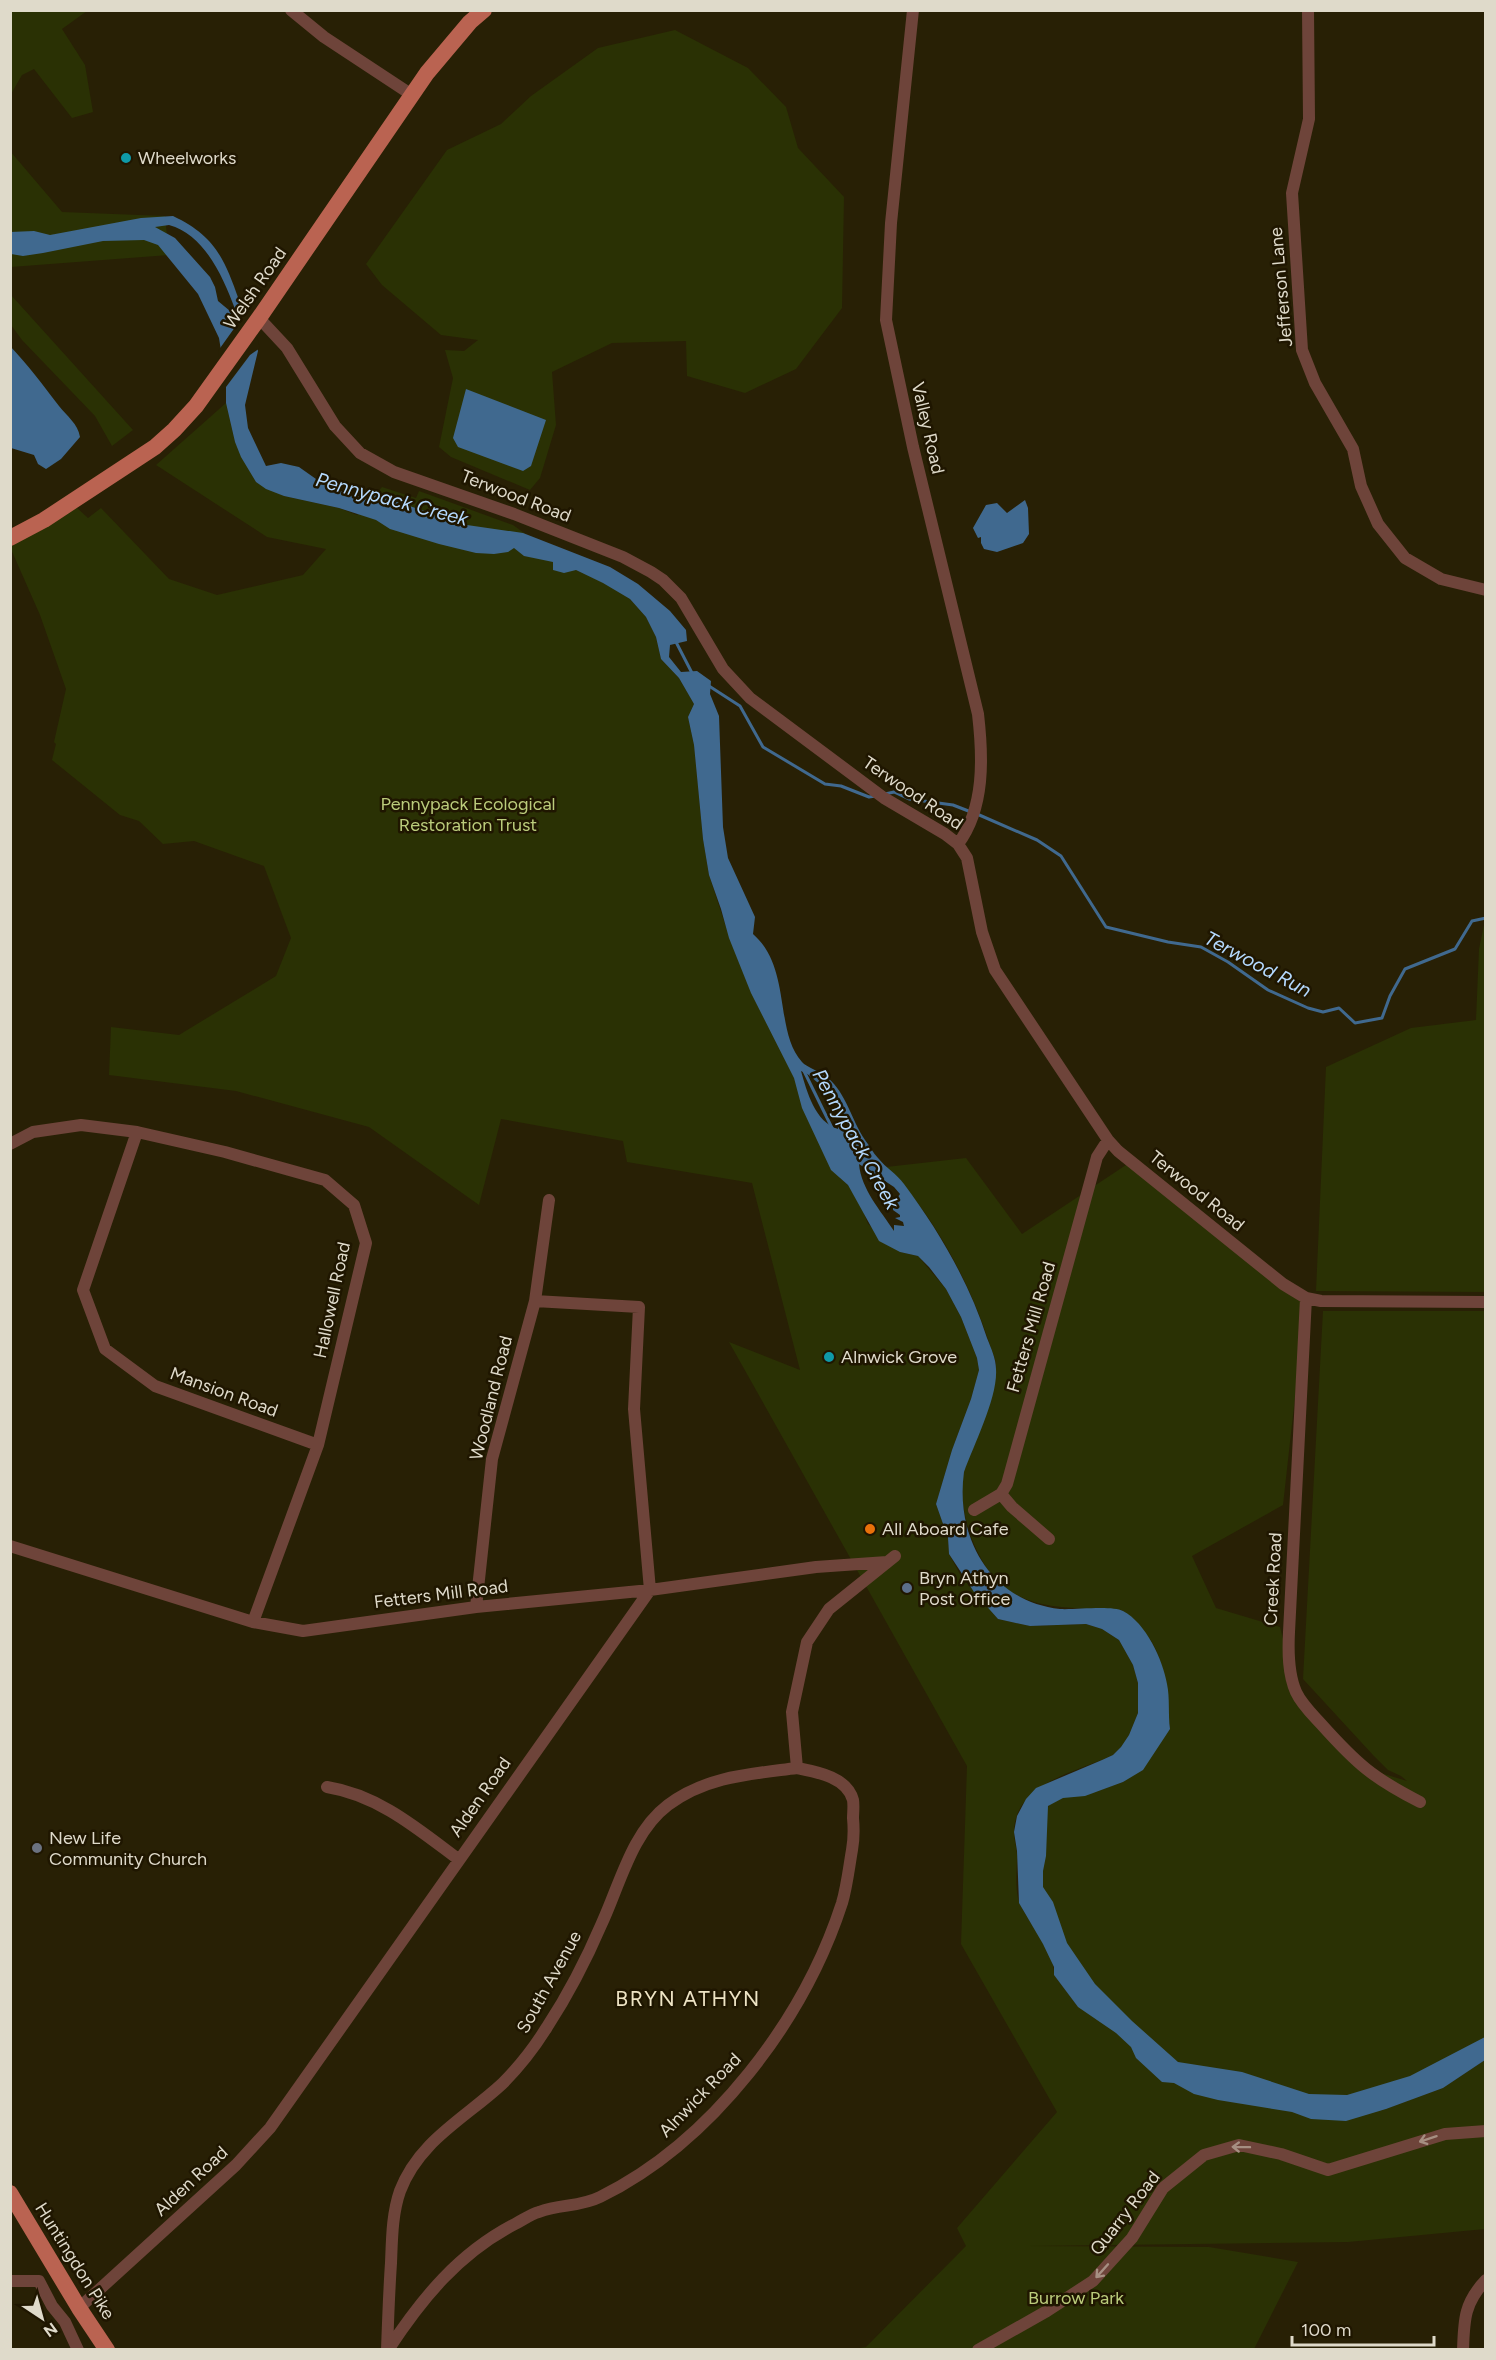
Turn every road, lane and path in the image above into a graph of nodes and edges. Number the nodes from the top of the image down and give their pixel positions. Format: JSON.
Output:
{"nodes":[{"id":1,"x":291,"y":10,"type":"edge"},
{"id":2,"x":484,"y":10,"type":"edge"},
{"id":3,"x":913,"y":10,"type":"edge"},
{"id":4,"x":1308,"y":10,"type":"edge"},
{"id":5,"x":412,"y":95,"type":"junction"},
{"id":6,"x":257,"y":320,"type":"junction"},
{"id":7,"x":10,"y":538,"type":"edge"},
{"id":8,"x":1485,"y":590,"type":"edge"},
{"id":9,"x":957,"y":844,"type":"junction"},
{"id":10,"x":137,"y":1132,"type":"junction"},
{"id":11,"x":1108,"y":1140,"type":"junction"},
{"id":12,"x":10,"y":1144,"type":"edge"},
{"id":13,"x":549,"y":1200,"type":"dead end"},
{"id":14,"x":1306,"y":1298,"type":"junction"},
{"id":15,"x":535,"y":1301,"type":"junction"},
{"id":16,"x":1485,"y":1302,"type":"edge"},
{"id":17,"x":318,"y":1445,"type":"junction"},
{"id":18,"x":1000,"y":1494,"type":"junction"},
{"id":19,"x":974,"y":1510,"type":"dead end"},
{"id":20,"x":1049,"y":1539,"type":"dead end"},
{"id":21,"x":10,"y":1546,"type":"edge"},
{"id":22,"x":650,"y":1590,"type":"junction"},
{"id":23,"x":476,"y":1607,"type":"junction"},
{"id":24,"x":253,"y":1622,"type":"junction"},
{"id":25,"x":797,"y":1768,"type":"junction"},
{"id":26,"x":327,"y":1787,"type":"dead end"},
{"id":27,"x":1420,"y":1802,"type":"dead end"},
{"id":28,"x":458,"y":1859,"type":"junction"},
{"id":29,"x":1485,"y":2131,"type":"edge"},
{"id":30,"x":10,"y":2193,"type":"edge"},
{"id":31,"x":1485,"y":2280,"type":"edge"},
{"id":32,"x":10,"y":2281,"type":"edge"},
{"id":33,"x":79,"y":2308,"type":"junction"},
{"id":34,"x":78,"y":2349,"type":"edge"},
{"id":35,"x":108,"y":2349,"type":"edge"},
{"id":36,"x":387,"y":2349,"type":"edge"},
{"id":37,"x":978,"y":2349,"type":"edge"},
{"id":38,"x":1463,"y":2349,"type":"edge"}],
"edges":[{"from":1,"to":5,"type":"street"},
{"from":2,"to":5,"type":"main road","name":"Welsh Road"},
{"from":3,"to":9,"type":"street","name":"Valley Road"},
{"from":4,"to":8,"type":"street","name":"Jefferson Lane"},
{"from":5,"to":6,"type":"main road","name":"Welsh Road"},
{"from":6,"to":7,"type":"main road","name":"Welsh Road"},
{"from":6,"to":9,"type":"street","name":"Terwood Road"},
{"from":9,"to":11,"type":"street","name":"Terwood Road"},
{"from":10,"to":12,"type":"street","name":"Hallowell Road"},
{"from":10,"to":17,"type":"street","name":"Mansion Road"},
{"from":10,"to":17,"type":"street","name":"Hallowell Road"},
{"from":11,"to":14,"type":"street","name":"Terwood Road"},
{"from":11,"to":18,"type":"street","name":"Fetters Mill Road"},
{"from":13,"to":15,"type":"street","name":"Woodland Road"},
{"from":14,"to":16,"type":"street","name":"Terwood Road"},
{"from":14,"to":27,"type":"street","name":"Creek Road"},
{"from":15,"to":22,"type":"street"},
{"from":15,"to":23,"type":"street","name":"Woodland Road"},
{"from":17,"to":24,"type":"street","name":"Hallowell Road"},
{"from":18,"to":19,"type":"street"},
{"from":18,"to":20,"type":"street"},
{"from":21,"to":24,"type":"street","name":"Fetters Mill Road"},
{"from":22,"to":23,"type":"street","name":"Fetters Mill Road"},
{"from":22,"to":25,"type":"street","name":"Fetters Mill Road"},
{"from":22,"to":28,"type":"street","name":"Alden Road"},
{"from":23,"to":24,"type":"street","name":"Fetters Mill Road"},
{"from":25,"to":36,"type":"street","name":"South Avenue"},
{"from":25,"to":36,"type":"street","name":"Alnwick Road"},
{"from":26,"to":28,"type":"street"},
{"from":28,"to":33,"type":"street","name":"Alden Road"},
{"from":29,"to":37,"type":"street","name":"Quarry Road","one_way":true},
{"from":30,"to":33,"type":"main road","name":"Huntingdon Pike"},
{"from":31,"to":38,"type":"street"},
{"from":32,"to":34,"type":"street"},
{"from":33,"to":35,"type":"main road","name":"Huntingdon Pike"}]}
